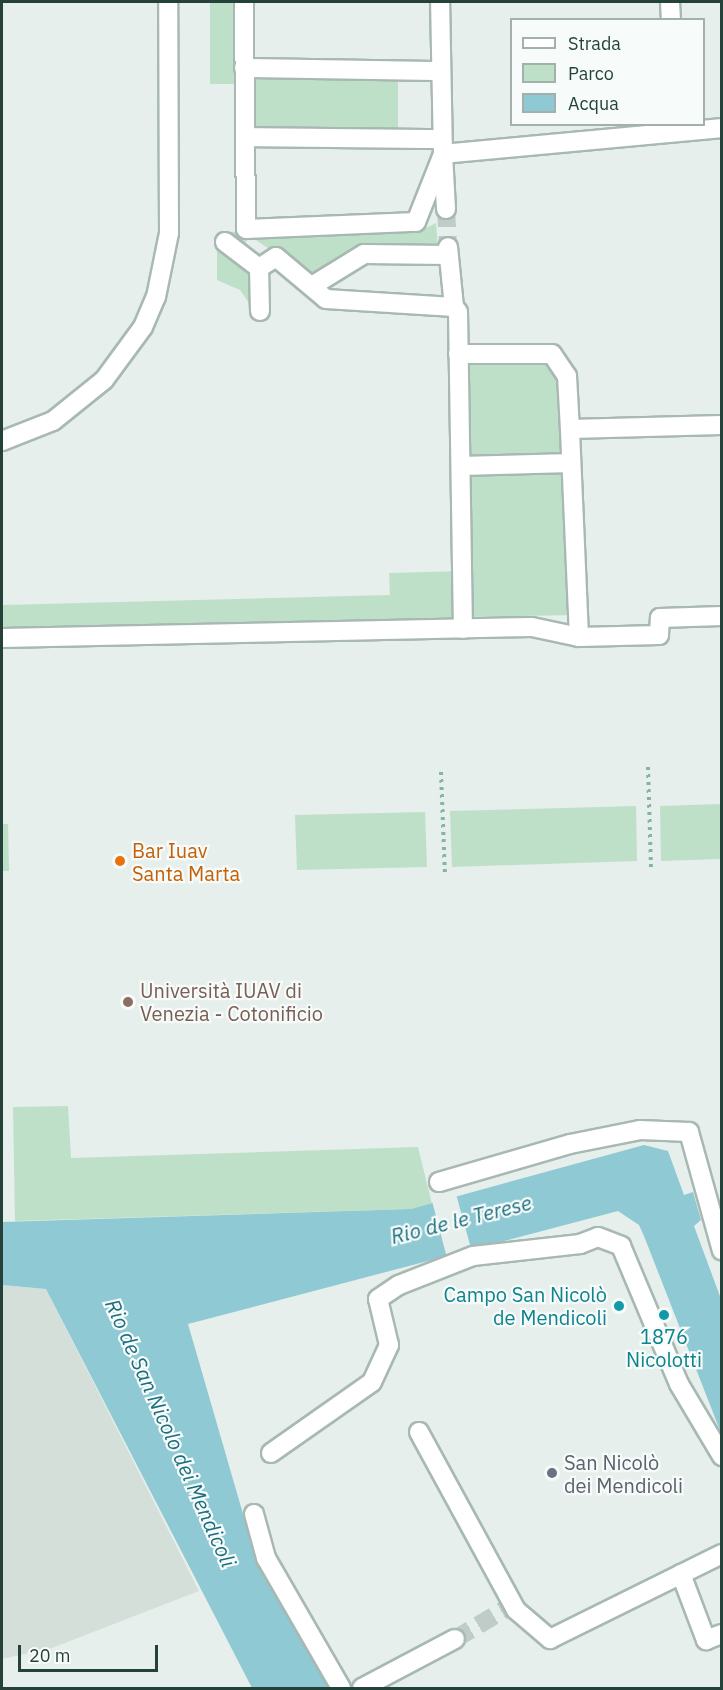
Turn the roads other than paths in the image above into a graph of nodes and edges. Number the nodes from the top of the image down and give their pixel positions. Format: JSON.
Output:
{"nodes":[{"id":1,"x":168,"y":2,"type":"edge"},
{"id":2,"x":244,"y":2,"type":"edge"},
{"id":3,"x":440,"y":2,"type":"edge"},
{"id":4,"x":670,"y":2,"type":"edge"},
{"id":5,"x":670,"y":18,"type":"edge"},
{"id":6,"x":244,"y":68,"type":"junction"},
{"id":7,"x":440,"y":71,"type":"junction"},
{"id":8,"x":688,"y":128,"type":"edge"},
{"id":9,"x":722,"y":128,"type":"edge"},
{"id":10,"x":245,"y":137,"type":"junction"},
{"id":11,"x":443,"y":146,"type":"junction"},
{"id":12,"x":446,"y":209,"type":"tunnel mouth"},
{"id":13,"x":225,"y":242,"type":"dead end"},
{"id":14,"x":259,"y":268,"type":"junction"},
{"id":15,"x":312,"y":286,"type":"junction"},
{"id":16,"x":454,"y":307,"type":"junction"},
{"id":17,"x":260,"y":311,"type":"dead end"},
{"id":18,"x":458,"y":354,"type":"junction"},
{"id":19,"x":722,"y":425,"type":"edge"},
{"id":20,"x":570,"y":429,"type":"junction"},
{"id":21,"x":2,"y":441,"type":"edge"},
{"id":22,"x":571,"y":463,"type":"junction"},
{"id":23,"x":460,"y":466,"type":"junction"},
{"id":24,"x":722,"y":616,"type":"edge"},
{"id":25,"x":464,"y":629,"type":"junction"},
{"id":26,"x":579,"y":637,"type":"junction"},
{"id":27,"x":2,"y":638,"type":"edge"},
{"id":28,"x":440,"y":1182,"type":"dead end"},
{"id":29,"x":722,"y":1251,"type":"edge"},
{"id":30,"x":419,"y":1432,"type":"dead end"},
{"id":31,"x":715,"y":1435,"type":"edge"},
{"id":32,"x":271,"y":1453,"type":"dead end"},
{"id":33,"x":722,"y":1456,"type":"edge"},
{"id":34,"x":254,"y":1514,"type":"dead end"},
{"id":35,"x":722,"y":1554,"type":"edge"},
{"id":36,"x":681,"y":1574,"type":"junction"},
{"id":37,"x":722,"y":1634,"type":"edge"},
{"id":38,"x":455,"y":1639,"type":"tunnel mouth"},
{"id":39,"x":341,"y":1689,"type":"edge"},
{"id":40,"x":362,"y":1689,"type":"edge"}],
"edges":[{"from":1,"to":21,"type":"street"},
{"from":2,"to":6,"type":"street"},
{"from":3,"to":7,"type":"street"},
{"from":4,"to":5,"type":"street"},
{"from":6,"to":7,"type":"street"},
{"from":6,"to":10,"type":"street"},
{"from":7,"to":11,"type":"street"},
{"from":8,"to":9,"type":"street"},
{"from":8,"to":11,"type":"street"},
{"from":10,"to":11,"type":"street"},
{"from":10,"to":11,"type":"street"},
{"from":11,"to":12,"type":"street"},
{"from":13,"to":14,"type":"street"},
{"from":14,"to":15,"type":"street"},
{"from":14,"to":17,"type":"street"},
{"from":15,"to":16,"type":"street"},
{"from":15,"to":16,"type":"street"},
{"from":16,"to":18,"type":"street"},
{"from":18,"to":20,"type":"street"},
{"from":18,"to":23,"type":"street"},
{"from":19,"to":20,"type":"street"},
{"from":20,"to":22,"type":"street"},
{"from":22,"to":23,"type":"street"},
{"from":22,"to":26,"type":"street"},
{"from":23,"to":25,"type":"street"},
{"from":24,"to":26,"type":"street"},
{"from":25,"to":26,"type":"street"},
{"from":25,"to":27,"type":"street"},
{"from":28,"to":29,"type":"street"},
{"from":30,"to":36,"type":"street"},
{"from":31,"to":32,"type":"street"},
{"from":31,"to":33,"type":"street"},
{"from":34,"to":39,"type":"street"},
{"from":35,"to":36,"type":"street"},
{"from":36,"to":37,"type":"street"},
{"from":38,"to":40,"type":"street"}]}
